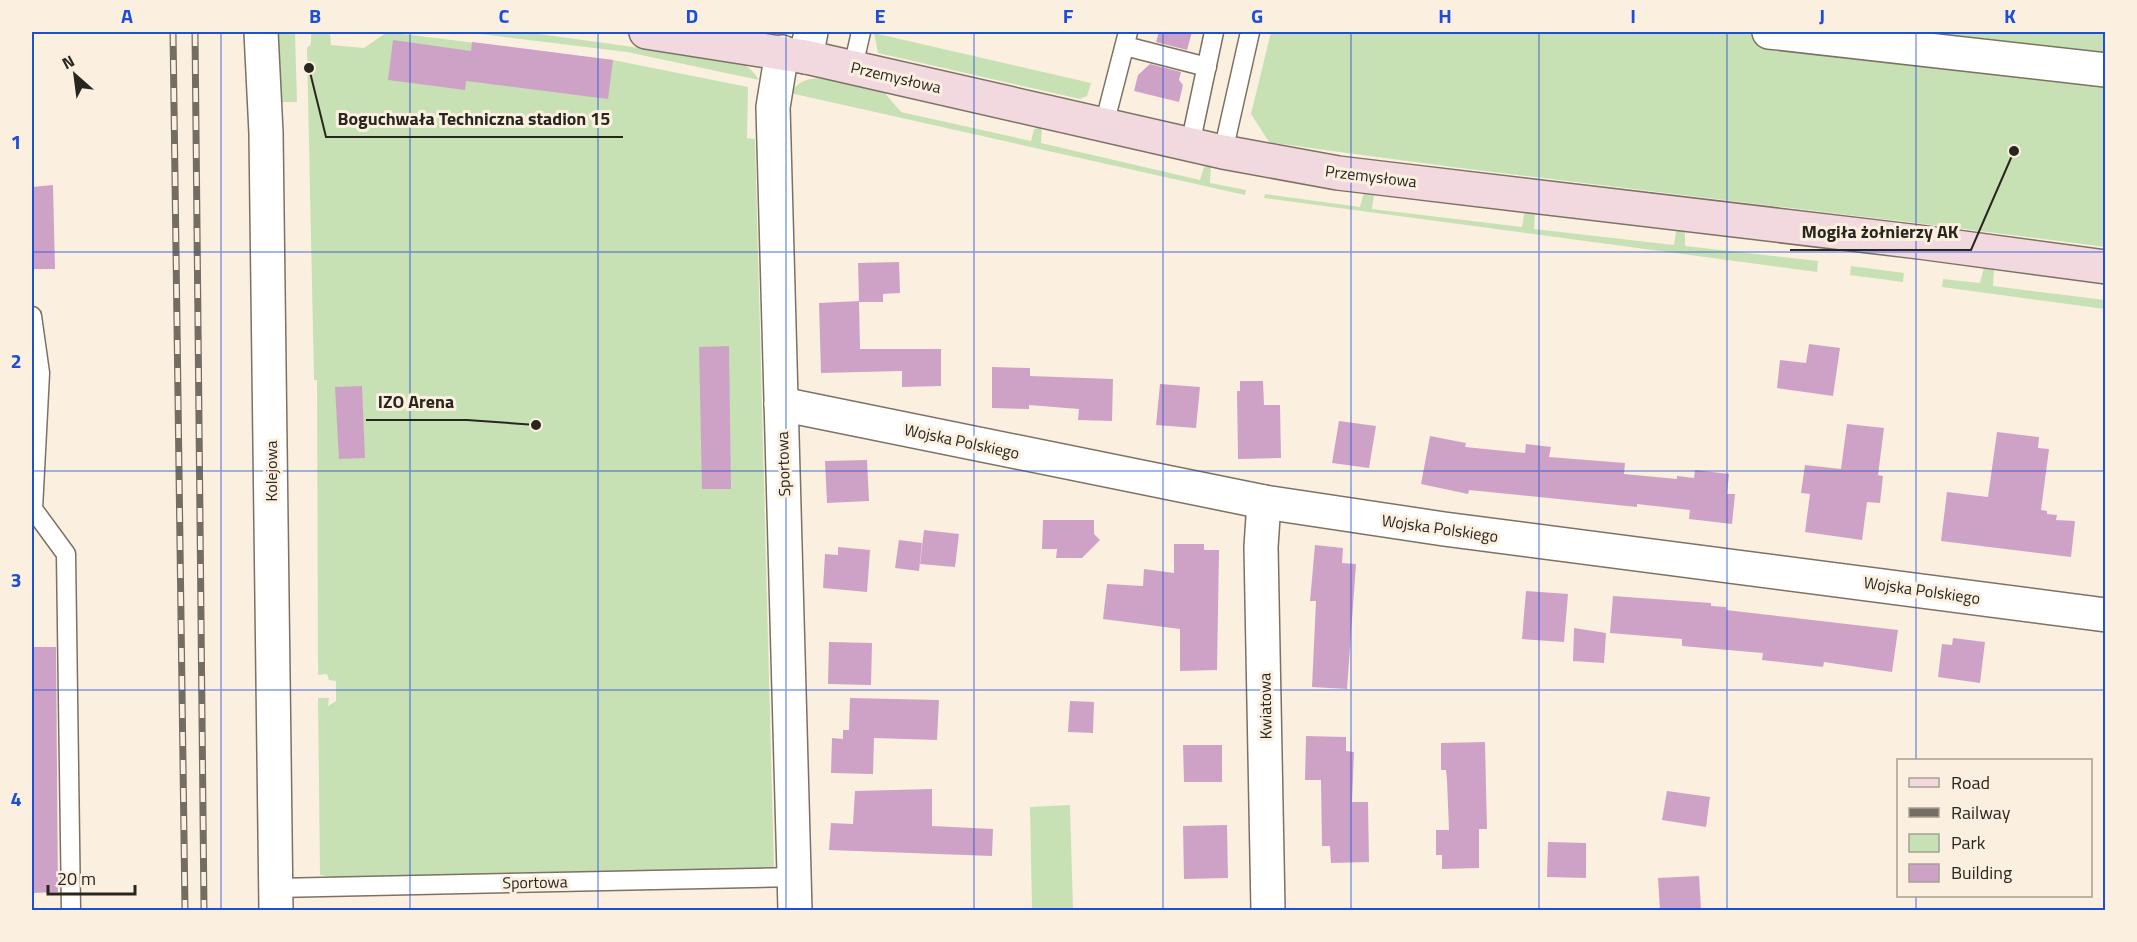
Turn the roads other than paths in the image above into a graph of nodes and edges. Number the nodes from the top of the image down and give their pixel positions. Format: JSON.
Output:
{"nodes":[{"id":1,"x":261,"y":32,"type":"edge"},
{"id":2,"x":646,"y":32,"type":"edge"},
{"id":3,"x":861,"y":32,"type":"edge"},
{"id":4,"x":1214,"y":32,"type":"edge"},
{"id":5,"x":1250,"y":32,"type":"edge"},
{"id":6,"x":1769,"y":32,"type":"edge"},
{"id":7,"x":1126,"y":39,"type":"edge"},
{"id":8,"x":799,"y":47,"type":"edge"},
{"id":9,"x":853,"y":67,"type":"junction"},
{"id":10,"x":1207,"y":67,"type":"junction"},
{"id":11,"x":2106,"y":70,"type":"edge"},
{"id":12,"x":1104,"y":125,"type":"junction"},
{"id":13,"x":1190,"y":145,"type":"junction"},
{"id":14,"x":1223,"y":152,"type":"junction"},
{"id":15,"x":2106,"y":267,"type":"edge"},
{"id":16,"x":32,"y":316,"type":"edge"},
{"id":17,"x":781,"y":404,"type":"junction"},
{"id":18,"x":1264,"y":502,"type":"junction"},
{"id":19,"x":2106,"y":615,"type":"edge"},
{"id":20,"x":794,"y":877,"type":"junction"},
{"id":21,"x":276,"y":899,"type":"edge"},
{"id":22,"x":71,"y":910,"type":"edge"},
{"id":23,"x":795,"y":910,"type":"edge"},
{"id":24,"x":1268,"y":910,"type":"edge"}],
"edges":[{"from":1,"to":21,"type":"street","name":"Kolejowa"},
{"from":2,"to":8,"type":"street","name":"Przemysłowa"},
{"from":3,"to":9,"type":"lane"},
{"from":4,"to":10,"type":"lane"},
{"from":5,"to":14,"type":"lane"},
{"from":6,"to":11,"type":"street"},
{"from":7,"to":10,"type":"lane"},
{"from":7,"to":12,"type":"lane"},
{"from":8,"to":9,"type":"street","name":"Przemysłowa"},
{"from":8,"to":17,"type":"street","name":"Sportowa"},
{"from":9,"to":12,"type":"street","name":"Przemysłowa"},
{"from":10,"to":13,"type":"lane"},
{"from":12,"to":13,"type":"street","name":"Przemysłowa"},
{"from":13,"to":14,"type":"street","name":"Przemysłowa"},
{"from":14,"to":15,"type":"street","name":"Przemysłowa"},
{"from":16,"to":22,"type":"lane"},
{"from":17,"to":18,"type":"street","name":"Wojska Polskiego"},
{"from":17,"to":20,"type":"street","name":"Sportowa"},
{"from":18,"to":19,"type":"street","name":"Wojska Polskiego"},
{"from":18,"to":24,"type":"street","name":"Kwiatowa"},
{"from":20,"to":21,"type":"lane","name":"Sportowa"},
{"from":20,"to":23,"type":"street","name":"Sportowa"}]}
